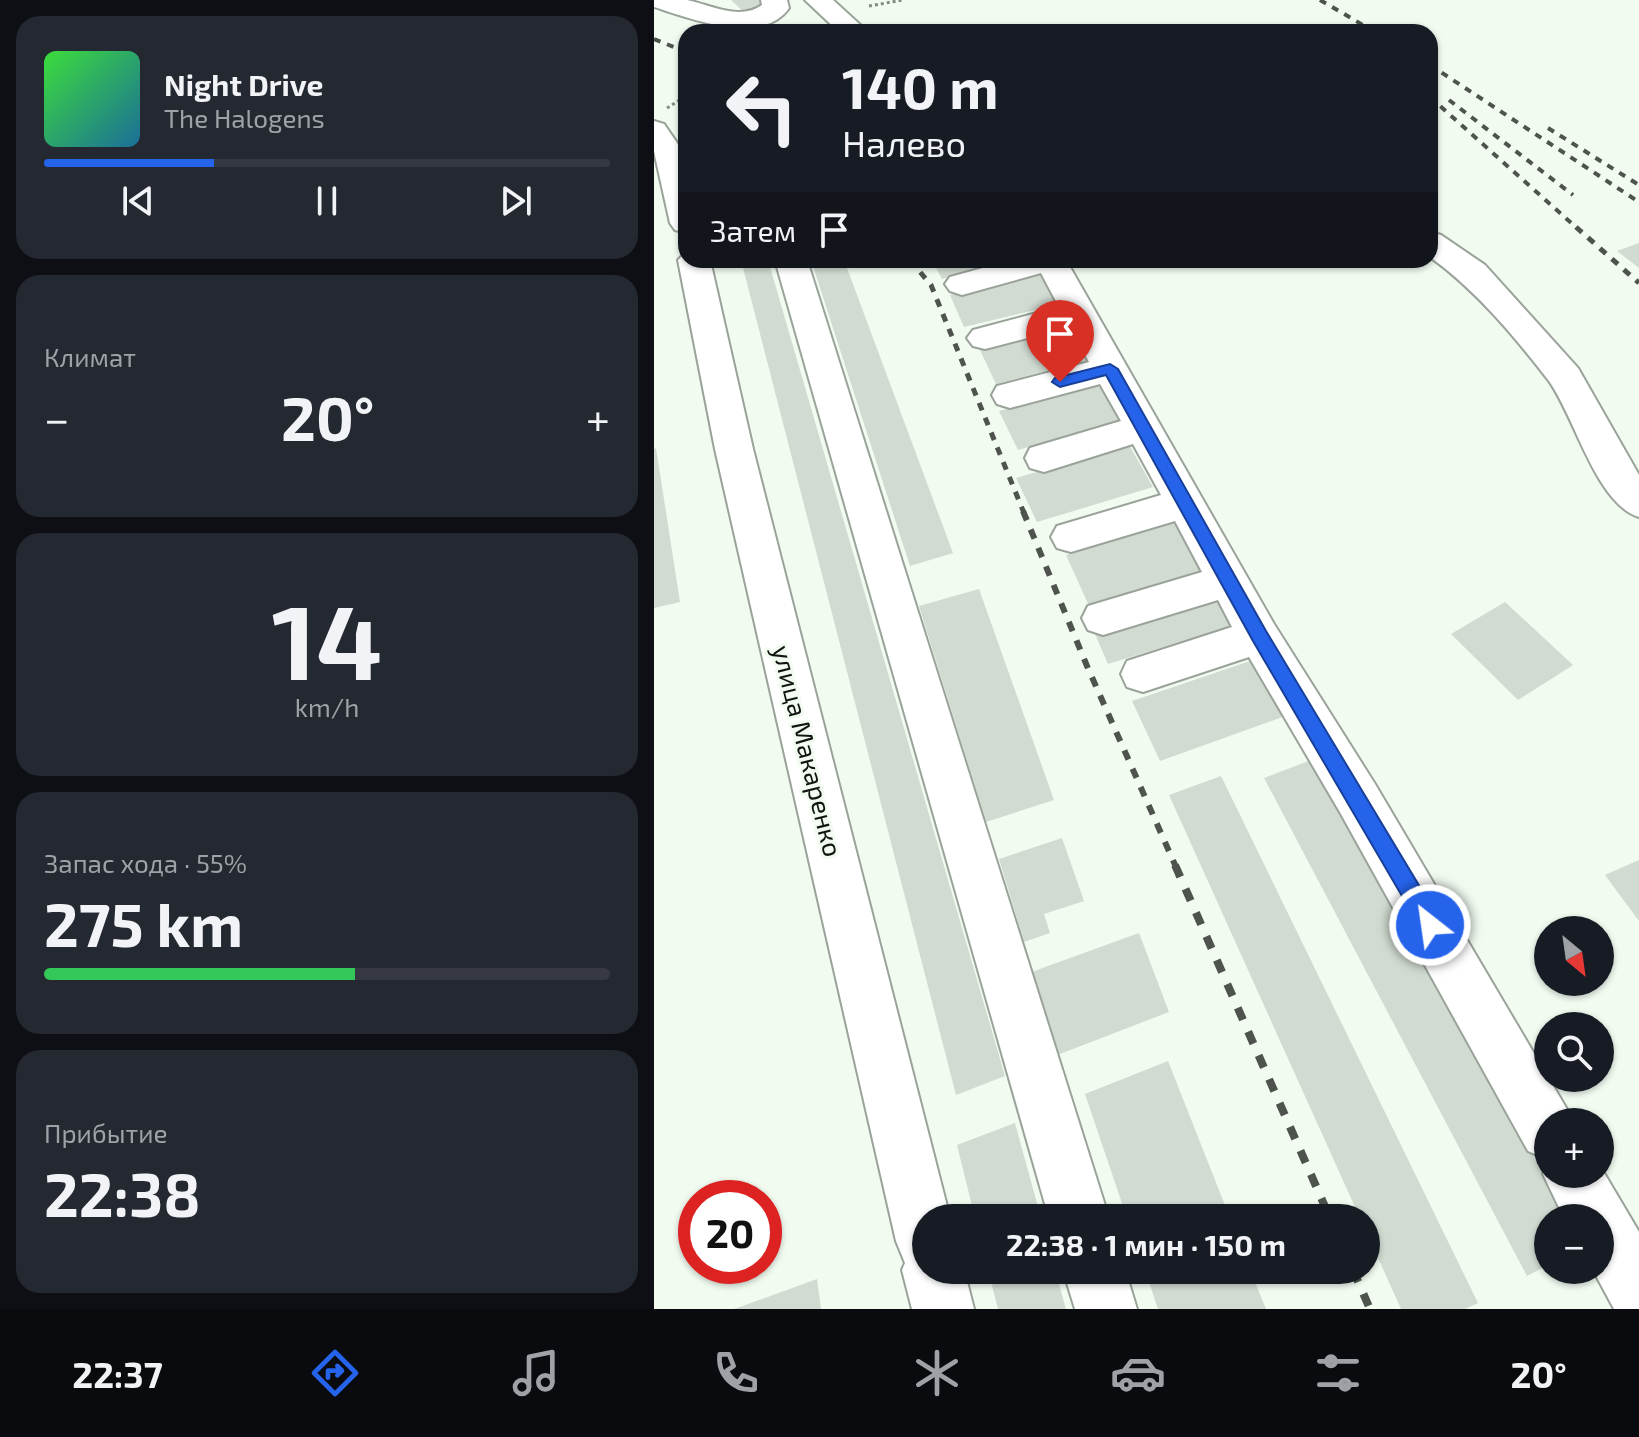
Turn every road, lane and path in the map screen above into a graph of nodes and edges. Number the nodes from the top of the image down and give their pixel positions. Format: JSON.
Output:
{"nodes":[{"id":1,"x":774,"y":0,"type":"edge"},
{"id":2,"x":818,"y":0,"type":"edge"},
{"id":3,"x":668,"y":1,"type":"edge"},
{"id":4,"x":846,"y":24,"type":"edge"},
{"id":5,"x":654,"y":130,"type":"edge"},
{"id":6,"x":678,"y":182,"type":"edge"},
{"id":7,"x":1438,"y":248,"type":"edge"},
{"id":8,"x":696,"y":268,"type":"edge"},
{"id":9,"x":793,"y":268,"type":"edge"},
{"id":10,"x":1021,"y":268,"type":"edge"},
{"id":11,"x":1055,"y":268,"type":"edge"},
{"id":12,"x":962,"y":284,"type":"dead end"},
{"id":13,"x":1080,"y":313,"type":"junction"},
{"id":14,"x":985,"y":338,"type":"dead end"},
{"id":15,"x":1110,"y":369,"type":"junction"},
{"id":16,"x":1010,"y":395,"type":"dead end"},
{"id":17,"x":1143,"y":428,"type":"junction"},
{"id":18,"x":1044,"y":458,"type":"dead end"},
{"id":19,"x":1639,"y":502,"type":"edge"},
{"id":20,"x":1185,"y":503,"type":"junction"},
{"id":21,"x":1071,"y":537,"type":"dead end"},
{"id":22,"x":1228,"y":581,"type":"junction"},
{"id":23,"x":1103,"y":618,"type":"dead end"},
{"id":24,"x":1259,"y":636,"type":"junction"},
{"id":25,"x":1143,"y":674,"type":"dead end"},
{"id":26,"x":1535,"y":1108,"type":"edge"},
{"id":27,"x":917,"y":1204,"type":"edge"},
{"id":28,"x":1075,"y":1204,"type":"edge"},
{"id":29,"x":1614,"y":1248,"type":"edge"},
{"id":30,"x":937,"y":1284,"type":"edge"},
{"id":31,"x":1098,"y":1284,"type":"edge"},
{"id":32,"x":1639,"y":1292,"type":"edge"},
{"id":33,"x":943,"y":1309,"type":"edge"},
{"id":34,"x":1106,"y":1309,"type":"edge"}],
"edges":[{"from":1,"to":3,"type":"street"},
{"from":2,"to":4,"type":"street"},
{"from":5,"to":6,"type":"street"},
{"from":7,"to":19,"type":"street"},
{"from":8,"to":27,"type":"street","name":"улица Макаренко"},
{"from":9,"to":28,"type":"street"},
{"from":10,"to":12,"type":"street"},
{"from":11,"to":13,"type":"street"},
{"from":13,"to":14,"type":"street"},
{"from":13,"to":15,"type":"street"},
{"from":15,"to":16,"type":"street"},
{"from":15,"to":17,"type":"street"},
{"from":17,"to":18,"type":"street"},
{"from":17,"to":20,"type":"street"},
{"from":20,"to":21,"type":"street"},
{"from":20,"to":22,"type":"street"},
{"from":22,"to":23,"type":"street"},
{"from":22,"to":24,"type":"street"},
{"from":24,"to":25,"type":"street"},
{"from":24,"to":26,"type":"street"},
{"from":29,"to":32,"type":"street"},
{"from":30,"to":33,"type":"street"},
{"from":31,"to":34,"type":"street"}]}
